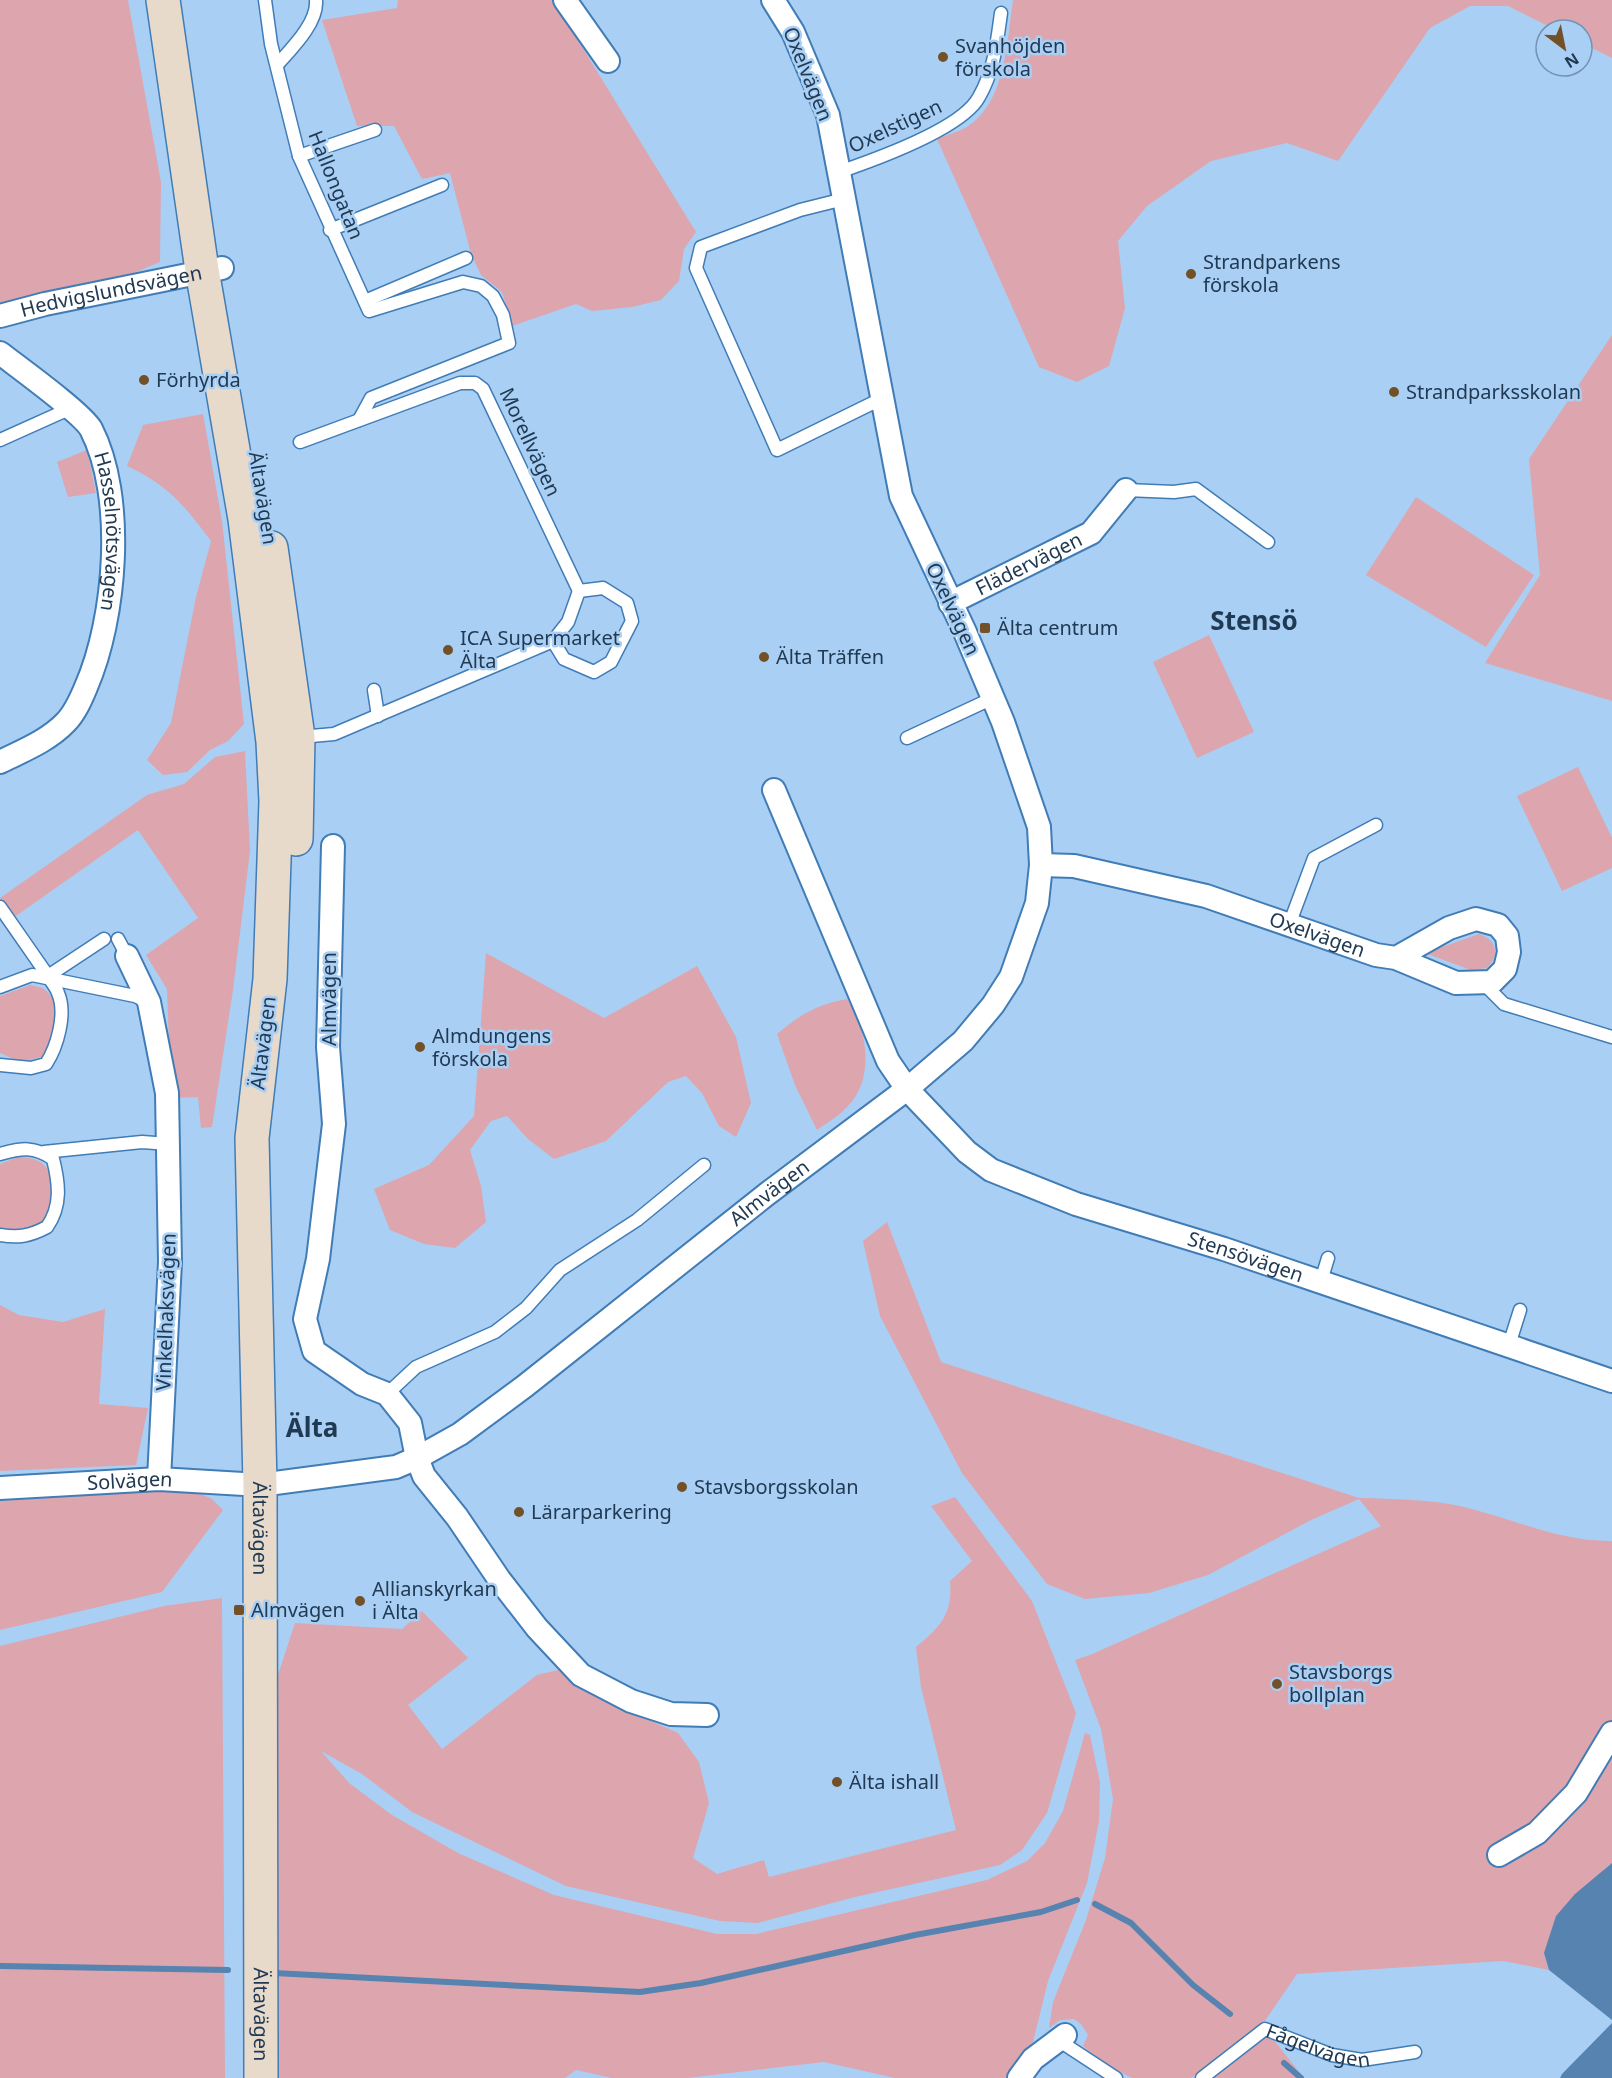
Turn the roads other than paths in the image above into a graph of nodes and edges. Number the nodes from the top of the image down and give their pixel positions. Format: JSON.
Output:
{"nodes":[{"id":1,"x":266,"y":0,"type":"edge"},
{"id":2,"x":316,"y":0,"type":"edge"},
{"id":3,"x":565,"y":0,"type":"edge"},
{"id":4,"x":773,"y":0,"type":"edge"},
{"id":5,"x":165,"y":11,"type":"edge"},
{"id":6,"x":1001,"y":13,"type":"dead end"},
{"id":7,"x":608,"y":61,"type":"dead end"},
{"id":8,"x":277,"y":65,"type":"junction"},
{"id":9,"x":375,"y":130,"type":"dead end"},
{"id":10,"x":299,"y":156,"type":"junction"},
{"id":11,"x":839,"y":172,"type":"junction"},
{"id":12,"x":442,"y":185,"type":"dead end"},
{"id":13,"x":844,"y":199,"type":"junction"},
{"id":14,"x":330,"y":230,"type":"junction"},
{"id":15,"x":465,"y":258,"type":"dead end"},
{"id":16,"x":212,"y":269,"type":"junction"},
{"id":17,"x":367,"y":306,"type":"junction"},
{"id":18,"x":0,"y":316,"type":"edge"},
{"id":19,"x":0,"y":353,"type":"edge"},
{"id":20,"x":883,"y":398,"type":"junction"},
{"id":21,"x":69,"y":409,"type":"junction"},
{"id":22,"x":359,"y":420,"type":"junction"},
{"id":23,"x":0,"y":440,"type":"edge"},
{"id":24,"x":300,"y":442,"type":"dead end"},
{"id":25,"x":1126,"y":490,"type":"joint"},
{"id":26,"x":1268,"y":542,"type":"dead end"},
{"id":27,"x":579,"y":591,"type":"junction"},
{"id":28,"x":950,"y":603,"type":"junction"},
{"id":29,"x":553,"y":641,"type":"junction"},
{"id":30,"x":374,"y":690,"type":"dead end"},
{"id":31,"x":993,"y":698,"type":"junction"},
{"id":32,"x":378,"y":716,"type":"junction"},
{"id":33,"x":907,"y":738,"type":"dead end"},
{"id":34,"x":285,"y":740,"type":"junction"},
{"id":35,"x":0,"y":762,"type":"edge"},
{"id":36,"x":774,"y":790,"type":"dead end"},
{"id":37,"x":1377,"y":825,"type":"dead end"},
{"id":38,"x":333,"y":846,"type":"dead end"},
{"id":39,"x":1041,"y":865,"type":"junction"},
{"id":40,"x":0,"y":907,"type":"edge"},
{"id":41,"x":1289,"y":925,"type":"junction"},
{"id":42,"x":104,"y":939,"type":"dead end"},
{"id":43,"x":122,"y":947,"type":"dead end"},
{"id":44,"x":1396,"y":958,"type":"junction"},
{"id":45,"x":48,"y":976,"type":"junction"},
{"id":46,"x":1483,"y":982,"type":"junction"},
{"id":47,"x":0,"y":987,"type":"edge"},
{"id":48,"x":142,"y":999,"type":"junction"},
{"id":49,"x":1612,"y":1037,"type":"edge"},
{"id":50,"x":0,"y":1065,"type":"edge"},
{"id":51,"x":907,"y":1089,"type":"junction"},
{"id":52,"x":169,"y":1144,"type":"junction"},
{"id":53,"x":44,"y":1152,"type":"junction"},
{"id":54,"x":0,"y":1154,"type":"edge"},
{"id":55,"x":704,"y":1165,"type":"dead end"},
{"id":56,"x":0,"y":1235,"type":"edge"},
{"id":57,"x":1328,"y":1258,"type":"dead end"},
{"id":58,"x":1321,"y":1281,"type":"junction"},
{"id":59,"x":1520,"y":1310,"type":"dead end"},
{"id":60,"x":1509,"y":1345,"type":"junction"},
{"id":61,"x":1612,"y":1381,"type":"edge"},
{"id":62,"x":387,"y":1394,"type":"junction"},
{"id":63,"x":417,"y":1458,"type":"junction"},
{"id":64,"x":159,"y":1479,"type":"junction"},
{"id":65,"x":260,"y":1485,"type":"junction"},
{"id":66,"x":0,"y":1488,"type":"edge"},
{"id":67,"x":707,"y":1715,"type":"dead end"},
{"id":68,"x":1612,"y":1733,"type":"edge"},
{"id":69,"x":1499,"y":1855,"type":"dead end"},
{"id":70,"x":1062,"y":2037,"type":"joint"},
{"id":71,"x":1415,"y":2052,"type":"dead end"},
{"id":72,"x":261,"y":2078,"type":"edge"},
{"id":73,"x":1019,"y":2078,"type":"edge"},
{"id":74,"x":1116,"y":2078,"type":"edge"},
{"id":75,"x":1202,"y":2078,"type":"edge"}],
"edges":[{"from":1,"to":8,"type":"lane","name":"Hallongatan"},
{"from":2,"to":8,"type":"lane"},
{"from":3,"to":7,"type":"street"},
{"from":4,"to":11,"type":"street","name":"Oxelvägen"},
{"from":5,"to":16,"type":"main road","name":"Ältavägen"},
{"from":6,"to":11,"type":"lane","name":"Oxelstigen"},
{"from":8,"to":10,"type":"lane","name":"Hallongatan"},
{"from":9,"to":10,"type":"lane"},
{"from":10,"to":14,"type":"lane","name":"Hallongatan"},
{"from":11,"to":13,"type":"street","name":"Oxelvägen"},
{"from":12,"to":14,"type":"lane"},
{"from":13,"to":20,"type":"street","name":"Oxelvägen"},
{"from":13,"to":20,"type":"lane"},
{"from":14,"to":17,"type":"lane","name":"Hallongatan"},
{"from":15,"to":17,"type":"lane"},
{"from":16,"to":18,"type":"street","name":"Hedvigslundsvägen"},
{"from":16,"to":34,"type":"main road","name":"Ältavägen"},
{"from":17,"to":22,"type":"lane"},
{"from":19,"to":21,"type":"street","name":"Hasselnötsvägen"},
{"from":20,"to":28,"type":"street","name":"Oxelvägen"},
{"from":21,"to":23,"type":"lane"},
{"from":21,"to":35,"type":"street","name":"Hasselnötsvägen"},
{"from":22,"to":24,"type":"lane","name":"Morellvägen"},
{"from":22,"to":27,"type":"lane","name":"Morellvägen"},
{"from":25,"to":26,"type":"lane"},
{"from":25,"to":28,"type":"street","name":"Flädervägen"},
{"from":27,"to":29,"type":"lane"},
{"from":27,"to":29,"type":"lane"},
{"from":28,"to":31,"type":"street","name":"Oxelvägen"},
{"from":29,"to":32,"type":"lane"},
{"from":30,"to":32,"type":"lane"},
{"from":31,"to":33,"type":"lane"},
{"from":31,"to":39,"type":"street","name":"Oxelvägen"},
{"from":32,"to":34,"type":"lane"},
{"from":34,"to":65,"type":"main road","name":"Ältavägen"},
{"from":36,"to":51,"type":"street","name":"Stensövägen"},
{"from":37,"to":41,"type":"lane"},
{"from":38,"to":62,"type":"street","name":"Almvägen"},
{"from":39,"to":41,"type":"street","name":"Oxelvägen"},
{"from":39,"to":51,"type":"street","name":"Almvägen"},
{"from":40,"to":45,"type":"lane"},
{"from":41,"to":44,"type":"street","name":"Oxelvägen"},
{"from":42,"to":45,"type":"lane"},
{"from":43,"to":48,"type":"street","name":"Vinkelhaksvägen"},
{"from":44,"to":46,"type":"street","name":"Oxelvägen"},
{"from":44,"to":46,"type":"street"},
{"from":45,"to":47,"type":"lane"},
{"from":45,"to":48,"type":"lane"},
{"from":45,"to":50,"type":"lane"},
{"from":46,"to":49,"type":"lane"},
{"from":48,"to":52,"type":"street","name":"Vinkelhaksvägen"},
{"from":51,"to":58,"type":"street","name":"Stensövägen"},
{"from":51,"to":63,"type":"street","name":"Almvägen"},
{"from":52,"to":53,"type":"lane"},
{"from":52,"to":64,"type":"street","name":"Vinkelhaksvägen"},
{"from":53,"to":54,"type":"lane"},
{"from":53,"to":56,"type":"lane"},
{"from":55,"to":62,"type":"lane"},
{"from":57,"to":58,"type":"lane"},
{"from":58,"to":60,"type":"street","name":"Stensövägen"},
{"from":59,"to":60,"type":"lane"},
{"from":60,"to":61,"type":"street","name":"Stensövägen"},
{"from":62,"to":63,"type":"street","name":"Almvägen"},
{"from":63,"to":65,"type":"street","name":"Almvägen"},
{"from":63,"to":67,"type":"street"},
{"from":64,"to":65,"type":"street","name":"Solvägen"},
{"from":64,"to":66,"type":"street","name":"Solvägen"},
{"from":65,"to":72,"type":"main road","name":"Ältavägen"},
{"from":68,"to":69,"type":"street"},
{"from":70,"to":73,"type":"street"},
{"from":70,"to":74,"type":"lane"},
{"from":71,"to":75,"type":"lane","name":"Fågelvägen"}]}
